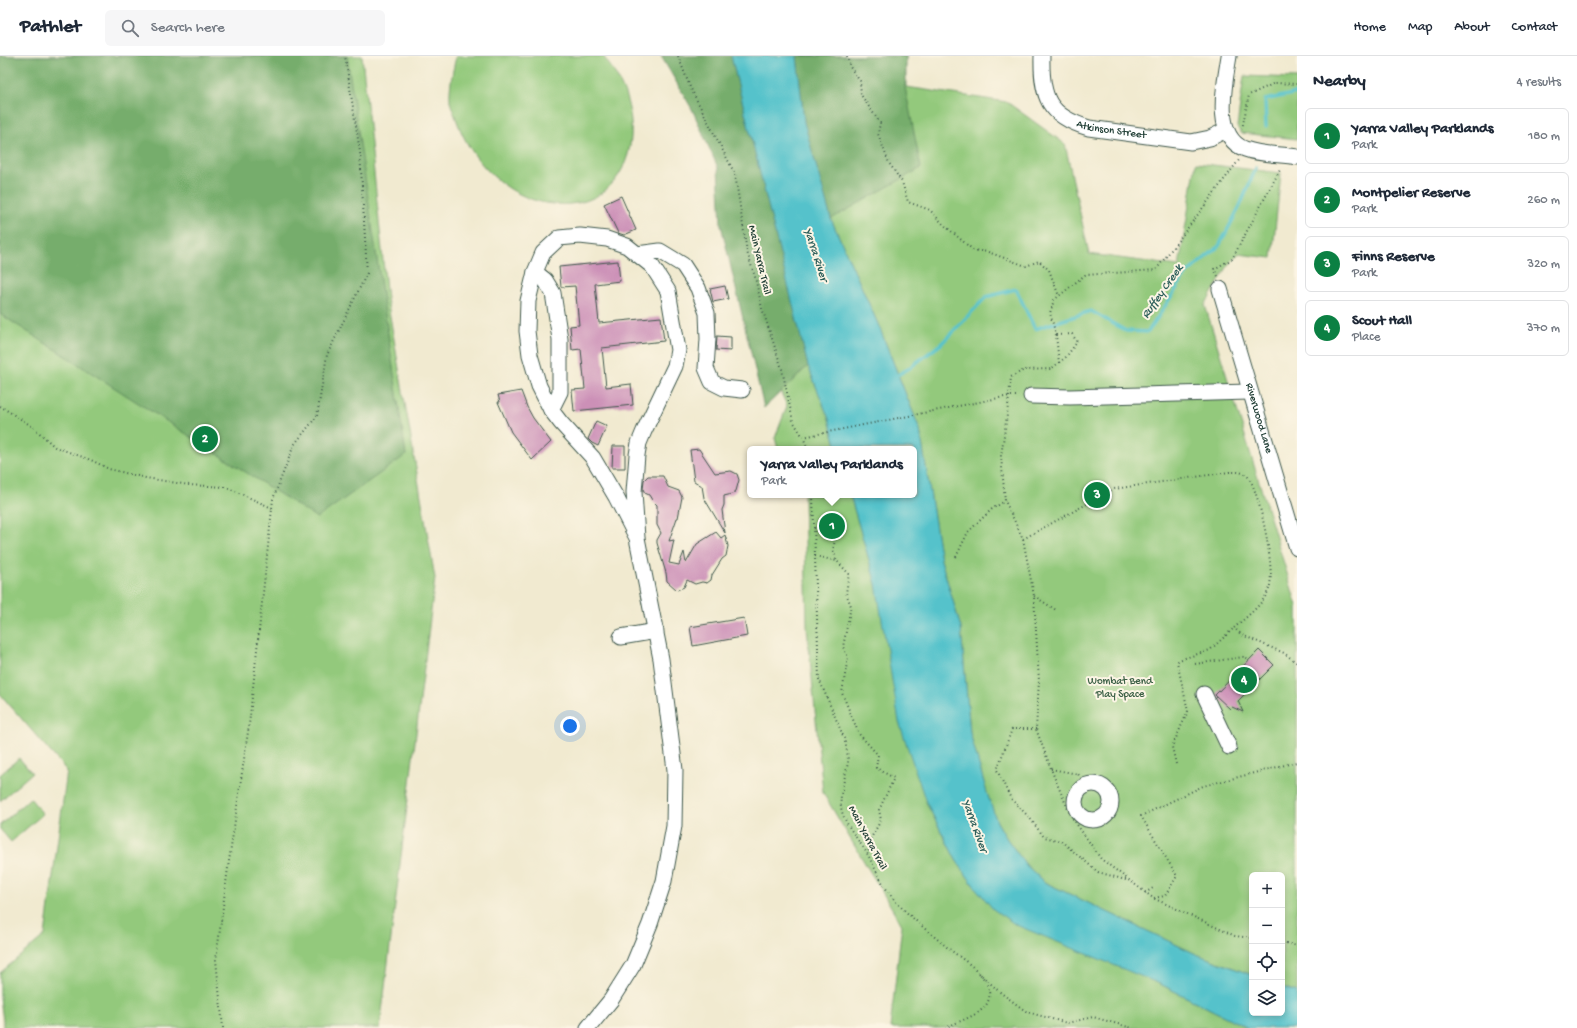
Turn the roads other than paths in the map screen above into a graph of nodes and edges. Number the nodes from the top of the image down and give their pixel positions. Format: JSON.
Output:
{"nodes":[{"id":1,"x":1042,"y":56,"type":"edge"},
{"id":2,"x":1229,"y":56,"type":"edge"},
{"id":3,"x":1226,"y":130,"type":"junction"},
{"id":4,"x":1291,"y":156,"type":"edge"},
{"id":5,"x":637,"y":254,"type":"junction"},
{"id":6,"x":535,"y":272,"type":"junction"},
{"id":7,"x":1220,"y":289,"type":"dead end"},
{"id":8,"x":742,"y":390,"type":"dead end"},
{"id":9,"x":1249,"y":392,"type":"junction"},
{"id":10,"x":1031,"y":396,"type":"dead end"},
{"id":11,"x":551,"y":410,"type":"junction"},
{"id":12,"x":637,"y":538,"type":"junction"},
{"id":13,"x":1297,"y":548,"type":"edge"},
{"id":14,"x":656,"y":631,"type":"junction"},
{"id":15,"x":621,"y":637,"type":"dead end"},
{"id":16,"x":1204,"y":694,"type":"dead end"},
{"id":17,"x":1229,"y":747,"type":"dead end"},
{"id":18,"x":588,"y":1028,"type":"edge"}],
"edges":[{"from":1,"to":3,"type":"street","name":"Atkinson Street"},
{"from":2,"to":3,"type":"street"},
{"from":3,"to":4,"type":"street"},
{"from":5,"to":6,"type":"street"},
{"from":5,"to":8,"type":"street"},
{"from":5,"to":12,"type":"street"},
{"from":6,"to":11,"type":"street"},
{"from":6,"to":11,"type":"street"},
{"from":7,"to":9,"type":"street","name":"Riverwood Lane"},
{"from":9,"to":10,"type":"street"},
{"from":9,"to":13,"type":"street","name":"Riverwood Lane"},
{"from":11,"to":12,"type":"street"},
{"from":12,"to":14,"type":"street"},
{"from":14,"to":15,"type":"street"},
{"from":14,"to":18,"type":"street"},
{"from":16,"to":17,"type":"street"}]}
